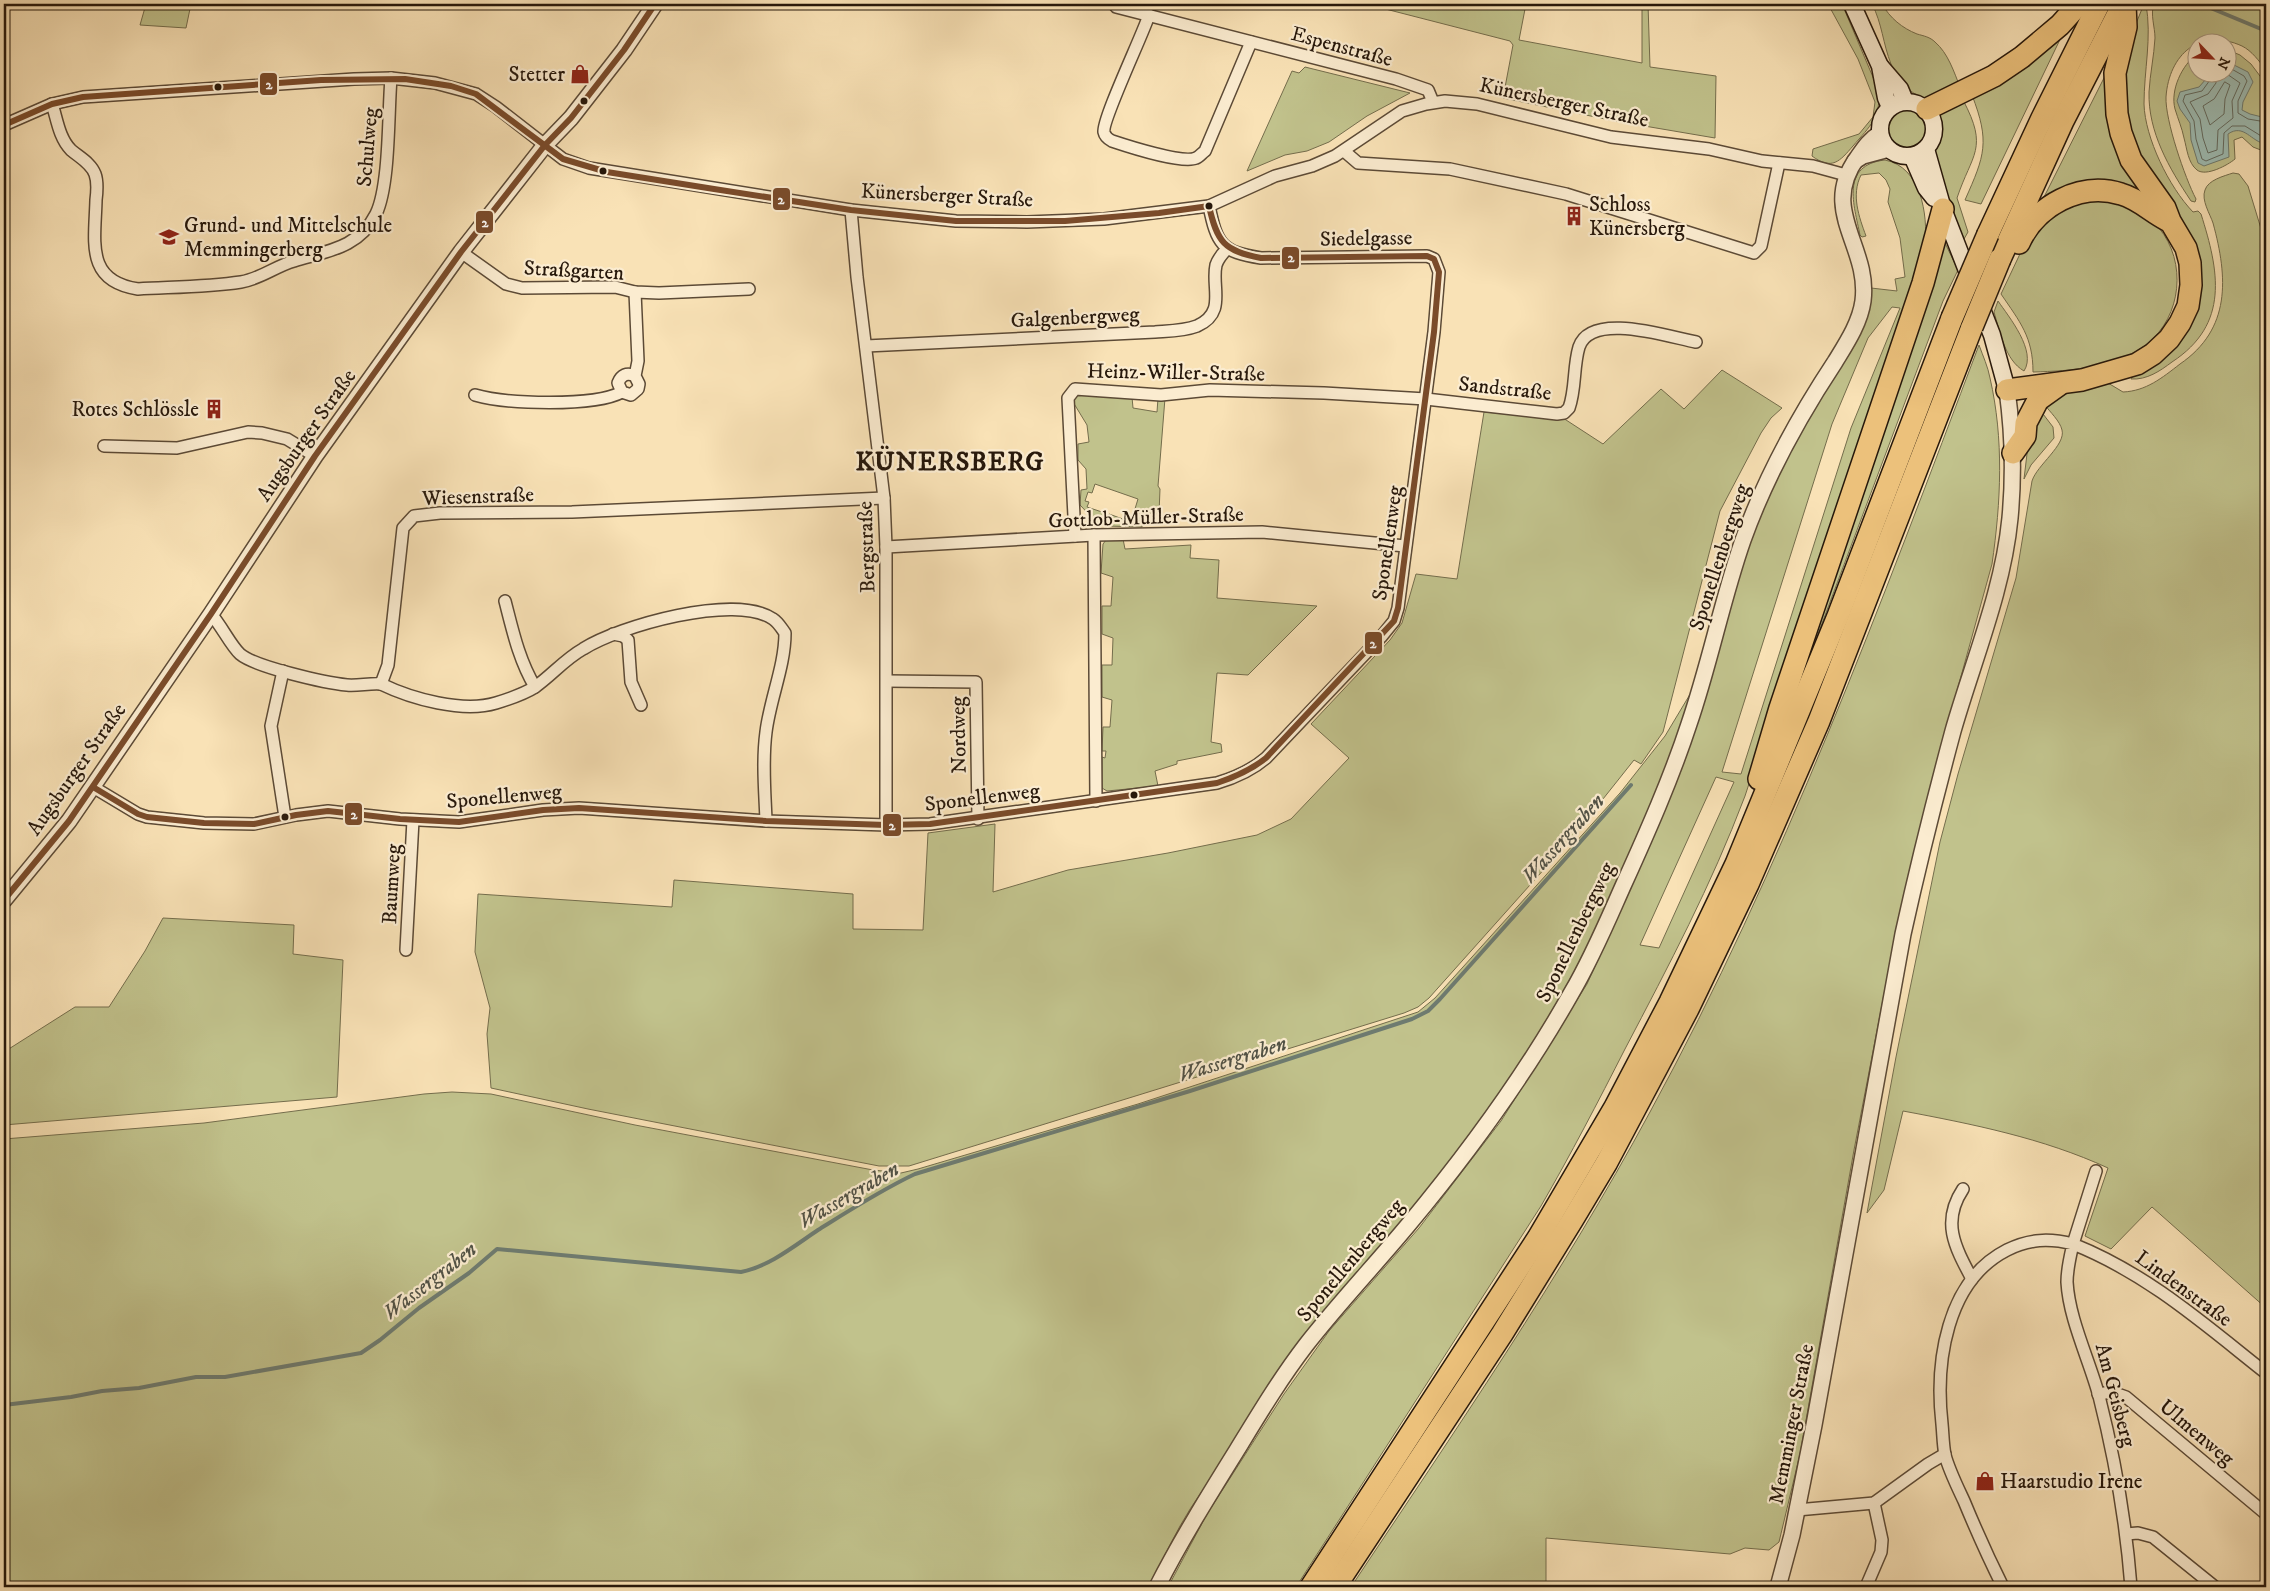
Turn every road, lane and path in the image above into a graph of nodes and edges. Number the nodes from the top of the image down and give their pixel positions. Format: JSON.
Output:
{"nodes":[{"id":1,"x":655,"y":4,"type":"edge"},
{"id":2,"x":1852,"y":4,"type":"edge"},
{"id":3,"x":2079,"y":4,"type":"edge"},
{"id":4,"x":2099,"y":4,"type":"edge"},
{"id":5,"x":2124,"y":4,"type":"edge"},
{"id":6,"x":1116,"y":7,"type":"dead end"},
{"id":7,"x":1149,"y":15,"type":"junction"},
{"id":8,"x":1251,"y":42,"type":"junction"},
{"id":9,"x":1880,"y":66,"type":"junction"},
{"id":10,"x":391,"y":78,"type":"junction"},
{"id":11,"x":1906,"y":101,"type":"junction"},
{"id":12,"x":1433,"y":102,"type":"junction"},
{"id":13,"x":52,"y":104,"type":"junction"},
{"id":14,"x":1890,"y":107,"type":"junction"},
{"id":15,"x":1927,"y":110,"type":"junction"},
{"id":16,"x":4,"y":125,"type":"edge"},
{"id":17,"x":1880,"y":134,"type":"junction"},
{"id":18,"x":545,"y":145,"type":"junction"},
{"id":19,"x":1889,"y":149,"type":"junction"},
{"id":20,"x":1344,"y":151,"type":"junction"},
{"id":21,"x":1919,"y":153,"type":"junction"},
{"id":22,"x":1854,"y":161,"type":"junction"},
{"id":23,"x":1779,"y":163,"type":"junction"},
{"id":24,"x":1846,"y":176,"type":"junction"},
{"id":25,"x":1209,"y":206,"type":"junction"},
{"id":26,"x":1944,"y":209,"type":"junction"},
{"id":27,"x":851,"y":210,"type":"junction"},
{"id":28,"x":2170,"y":221,"type":"junction"},
{"id":29,"x":1227,"y":248,"type":"junction"},
{"id":30,"x":461,"y":252,"type":"junction"},
{"id":31,"x":1434,"y":259,"type":"joint"},
{"id":32,"x":2003,"y":266,"type":"junction"},
{"id":33,"x":749,"y":289,"type":"dead end"},
{"id":34,"x":636,"y":292,"type":"junction"},
{"id":35,"x":1696,"y":342,"type":"dead end"},
{"id":36,"x":866,"y":346,"type":"junction"},
{"id":37,"x":2062,"y":383,"type":"junction"},
{"id":38,"x":2007,"y":390,"type":"junction"},
{"id":39,"x":475,"y":395,"type":"dead end"},
{"id":40,"x":1426,"y":399,"type":"junction"},
{"id":41,"x":104,"y":446,"type":"dead end"},
{"id":42,"x":2013,"y":453,"type":"junction"},
{"id":43,"x":315,"y":456,"type":"junction"},
{"id":44,"x":884,"y":498,"type":"junction"},
{"id":45,"x":1094,"y":535,"type":"junction"},
{"id":46,"x":1075,"y":536,"type":"junction"},
{"id":47,"x":1405,"y":546,"type":"junction"},
{"id":48,"x":886,"y":547,"type":"junction"},
{"id":49,"x":505,"y":601,"type":"dead end"},
{"id":50,"x":211,"y":614,"type":"junction"},
{"id":51,"x":613,"y":634,"type":"junction"},
{"id":52,"x":283,"y":670,"type":"junction"},
{"id":53,"x":887,"y":681,"type":"junction"},
{"id":54,"x":381,"y":684,"type":"junction"},
{"id":55,"x":535,"y":687,"type":"junction"},
{"id":56,"x":641,"y":704,"type":"dead end"},
{"id":57,"x":93,"y":787,"type":"junction"},
{"id":58,"x":1096,"y":801,"type":"junction"},
{"id":59,"x":285,"y":818,"type":"junction"},
{"id":60,"x":978,"y":818,"type":"junction"},
{"id":61,"x":413,"y":820,"type":"junction"},
{"id":62,"x":766,"y":821,"type":"junction"},
{"id":63,"x":886,"y":825,"type":"junction"},
{"id":64,"x":1736,"y":864,"type":"junction"},
{"id":65,"x":4,"y":900,"type":"edge"},
{"id":66,"x":406,"y":950,"type":"dead end"},
{"id":67,"x":2096,"y":1171,"type":"dead end"},
{"id":68,"x":1963,"y":1189,"type":"dead end"},
{"id":69,"x":2073,"y":1244,"type":"junction"},
{"id":70,"x":1972,"y":1279,"type":"junction"},
{"id":71,"x":2266,"y":1373,"type":"edge"},
{"id":72,"x":2098,"y":1394,"type":"junction"},
{"id":73,"x":1945,"y":1454,"type":"junction"},
{"id":74,"x":1874,"y":1503,"type":"junction"},
{"id":75,"x":1797,"y":1510,"type":"junction"},
{"id":76,"x":2266,"y":1514,"type":"edge"},
{"id":77,"x":2126,"y":1534,"type":"junction"},
{"id":78,"x":1157,"y":1587,"type":"edge"},
{"id":79,"x":1311,"y":1587,"type":"edge"},
{"id":80,"x":1334,"y":1587,"type":"edge"},
{"id":81,"x":1778,"y":1587,"type":"edge"},
{"id":82,"x":1866,"y":1587,"type":"edge"},
{"id":83,"x":2003,"y":1587,"type":"edge"},
{"id":84,"x":2131,"y":1587,"type":"edge"},
{"id":85,"x":2215,"y":1587,"type":"edge"}],
"edges":[{"from":1,"to":18,"type":"street","name":"Augsburger Straße"},
{"from":2,"to":9,"type":"main road"},
{"from":3,"to":15,"type":"highway"},
{"from":4,"to":64,"type":"highway","bridge":true},
{"from":5,"to":28,"type":"highway"},
{"from":5,"to":32,"type":"highway"},
{"from":6,"to":7,"type":"street","name":"Espenstraße"},
{"from":7,"to":8,"type":"street","name":"Espenstraße"},
{"from":7,"to":8,"type":"street"},
{"from":8,"to":12,"type":"street","name":"Espenstraße"},
{"from":9,"to":11,"type":"main road"},
{"from":9,"to":14,"type":"main road"},
{"from":10,"to":13,"type":"street","name":"Künersberger Straße"},
{"from":10,"to":13,"type":"street","name":"Schulweg"},
{"from":10,"to":18,"type":"street","name":"Künersberger Straße"},
{"from":11,"to":14,"type":"main road"},
{"from":11,"to":15,"type":"main road"},
{"from":12,"to":20,"type":"street","name":"Künersberger Straße"},
{"from":12,"to":23,"type":"street","name":"Künersberger Straße"},
{"from":13,"to":16,"type":"street","name":"Künersberger Straße"},
{"from":14,"to":17,"type":"main road"},
{"from":15,"to":21,"type":"main road"},
{"from":17,"to":19,"type":"main road"},
{"from":17,"to":22,"type":"street"},
{"from":18,"to":27,"type":"street","name":"Künersberger Straße"},
{"from":18,"to":30,"type":"street","name":"Augsburger Straße"},
{"from":19,"to":21,"type":"main road"},
{"from":19,"to":22,"type":"street"},
{"from":20,"to":23,"type":"street"},
{"from":20,"to":25,"type":"street","name":"Künersberger Straße"},
{"from":21,"to":26,"type":"main road"},
{"from":22,"to":24,"type":"street"},
{"from":23,"to":24,"type":"street","name":"Künersberger Straße"},
{"from":24,"to":78,"type":"street","name":"Sponellenbergweg"},
{"from":25,"to":27,"type":"street","name":"Künersberger Straße"},
{"from":25,"to":29,"type":"street"},
{"from":26,"to":38,"type":"main road"},
{"from":26,"to":64,"type":"highway"},
{"from":27,"to":36,"type":"street","name":"Bergstraße"},
{"from":28,"to":32,"type":"highway"},
{"from":28,"to":37,"type":"highway"},
{"from":29,"to":31,"type":"street","name":"Siedelgasse"},
{"from":29,"to":36,"type":"street","name":"Galgenbergweg"},
{"from":30,"to":34,"type":"street","name":"Straßgarten"},
{"from":30,"to":43,"type":"street","name":"Augsburger Straße"},
{"from":31,"to":40,"type":"street","name":"Sponellenweg"},
{"from":32,"to":80,"type":"highway"},
{"from":33,"to":34,"type":"street","name":"Straßgarten"},
{"from":34,"to":39,"type":"street","name":"Straßgarten"},
{"from":35,"to":40,"type":"street","name":"Sandstraße"},
{"from":36,"to":44,"type":"street","name":"Bergstraße"},
{"from":37,"to":38,"type":"highway"},
{"from":37,"to":42,"type":"highway"},
{"from":38,"to":42,"type":"street","name":"Memminger Straße"},
{"from":40,"to":46,"type":"street","name":"Heinz-Willer-Straße"},
{"from":40,"to":47,"type":"street","name":"Sponellenweg"},
{"from":41,"to":43,"type":"street"},
{"from":42,"to":75,"type":"street","name":"Memminger Straße"},
{"from":43,"to":50,"type":"street","name":"Augsburger Straße"},
{"from":44,"to":48,"type":"street","name":"Bergstraße"},
{"from":44,"to":54,"type":"street","name":"Wiesenstraße"},
{"from":45,"to":46,"type":"street","name":"Gottlob-Müller-Straße"},
{"from":45,"to":47,"type":"street","name":"Gottlob-Müller-Straße"},
{"from":45,"to":58,"type":"street"},
{"from":46,"to":48,"type":"street","name":"Gottlob-Müller-Straße"},
{"from":47,"to":58,"type":"street","name":"Sponellenweg"},
{"from":48,"to":53,"type":"street","name":"Bergstraße"},
{"from":49,"to":55,"type":"street"},
{"from":50,"to":52,"type":"street"},
{"from":50,"to":57,"type":"street","name":"Augsburger Straße"},
{"from":51,"to":55,"type":"street"},
{"from":51,"to":56,"type":"street"},
{"from":51,"to":62,"type":"street"},
{"from":52,"to":54,"type":"street"},
{"from":52,"to":59,"type":"street"},
{"from":53,"to":60,"type":"street","name":"Nordweg"},
{"from":53,"to":63,"type":"street","name":"Bergstraße"},
{"from":54,"to":55,"type":"street"},
{"from":57,"to":59,"type":"street","name":"Sponellenweg"},
{"from":57,"to":65,"type":"street","name":"Augsburger Straße"},
{"from":58,"to":60,"type":"street","name":"Sponellenweg"},
{"from":59,"to":61,"type":"street","name":"Sponellenweg"},
{"from":60,"to":63,"type":"street","name":"Sponellenweg"},
{"from":61,"to":62,"type":"street","name":"Sponellenweg"},
{"from":61,"to":66,"type":"street","name":"Baumweg"},
{"from":62,"to":63,"type":"street","name":"Sponellenweg"},
{"from":64,"to":79,"type":"highway"},
{"from":67,"to":69,"type":"street","name":"Am Geisberg"},
{"from":68,"to":70,"type":"street"},
{"from":69,"to":70,"type":"street"},
{"from":69,"to":71,"type":"street","name":"Lindenstraße"},
{"from":69,"to":72,"type":"street","name":"Am Geisberg"},
{"from":70,"to":73,"type":"street"},
{"from":72,"to":76,"type":"street","name":"Ulmenweg"},
{"from":72,"to":77,"type":"street","name":"Am Geisberg"},
{"from":73,"to":74,"type":"street"},
{"from":73,"to":83,"type":"street"},
{"from":74,"to":75,"type":"street"},
{"from":74,"to":82,"type":"street"},
{"from":75,"to":81,"type":"street","name":"Memminger Straße"},
{"from":77,"to":84,"type":"street","name":"Am Geisberg"},
{"from":77,"to":85,"type":"street"}]}
